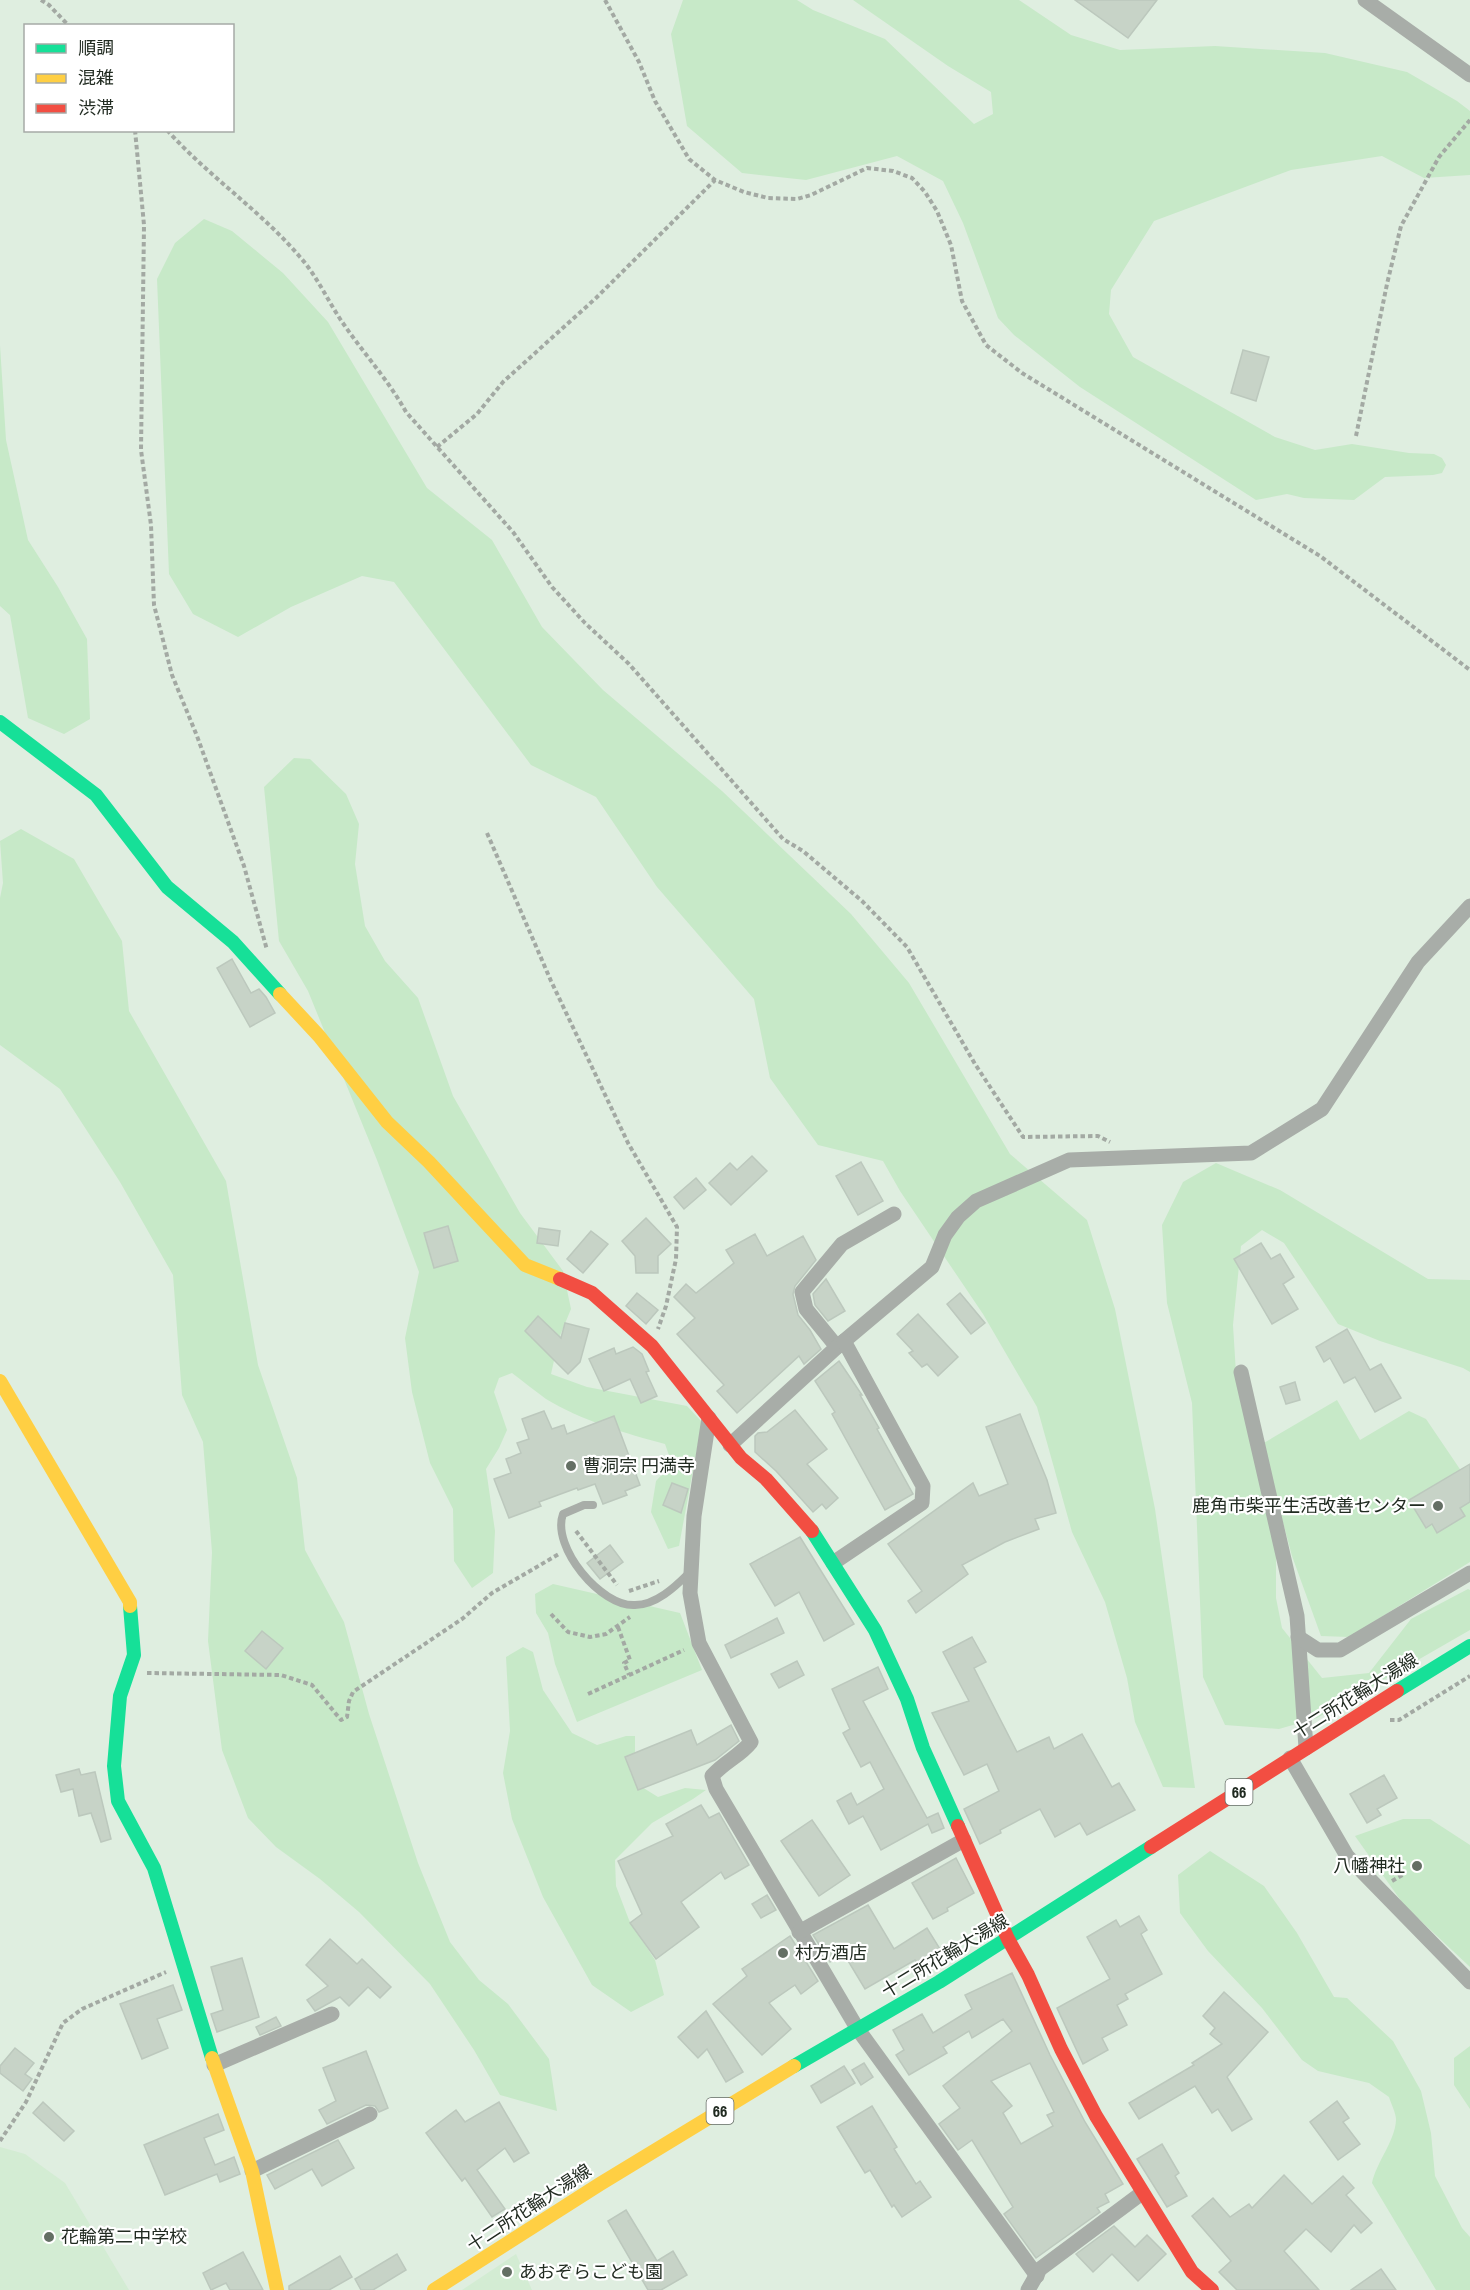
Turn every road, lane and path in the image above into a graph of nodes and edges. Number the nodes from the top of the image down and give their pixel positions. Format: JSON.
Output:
{"nodes":[{"id":1,"x":41,"y":0,"type":"edge"},
{"id":2,"x":605,"y":0,"type":"edge"},
{"id":3,"x":1365,"y":0,"type":"edge"},
{"id":4,"x":67,"y":24,"type":"edge"},
{"id":5,"x":1470,"y":75,"type":"edge"},
{"id":6,"x":1470,"y":120,"type":"edge"},
{"id":7,"x":135,"y":132,"type":"edge"},
{"id":8,"x":169,"y":132,"type":"edge"},
{"id":9,"x":715,"y":180,"type":"junction"},
{"id":10,"x":1356,"y":436,"type":"dead end"},
{"id":11,"x":437,"y":447,"type":"junction"},
{"id":12,"x":1470,"y":670,"type":"edge"},
{"id":13,"x":0,"y":722,"type":"edge"},
{"id":14,"x":487,"y":833,"type":"dead end"},
{"id":15,"x":1470,"y":906,"type":"edge"},
{"id":16,"x":268,"y":956,"type":"dead end"},
{"id":17,"x":1139,"y":1159,"type":"junction"},
{"id":18,"x":894,"y":1214,"type":"dead end"},
{"id":19,"x":841,"y":1344,"type":"junction"},
{"id":20,"x":652,"y":1346,"type":"junction"},
{"id":21,"x":1242,"y":1372,"type":"dead end"},
{"id":22,"x":0,"y":1381,"type":"edge"},
{"id":23,"x":709,"y":1418,"type":"junction"},
{"id":24,"x":730,"y":1445,"type":"junction"},
{"id":25,"x":593,"y":1505,"type":"dead end"},
{"id":26,"x":563,"y":1514,"type":"junction"},
{"id":27,"x":582,"y":1540,"type":"junction"},
{"id":28,"x":567,"y":1549,"type":"junction"},
{"id":29,"x":833,"y":1563,"type":"junction"},
{"id":30,"x":691,"y":1571,"type":"junction"},
{"id":31,"x":1470,"y":1573,"type":"edge"},
{"id":32,"x":632,"y":1605,"type":"junction"},
{"id":33,"x":551,"y":1614,"type":"dead end"},
{"id":34,"x":618,"y":1627,"type":"junction"},
{"id":35,"x":1298,"y":1637,"type":"junction"},
{"id":36,"x":1470,"y":1646,"type":"edge"},
{"id":37,"x":684,"y":1650,"type":"dead end"},
{"id":38,"x":128,"y":1672,"type":"junction"},
{"id":39,"x":629,"y":1675,"type":"junction"},
{"id":40,"x":588,"y":1694,"type":"dead end"},
{"id":41,"x":1306,"y":1748,"type":"junction"},
{"id":42,"x":1290,"y":1758,"type":"junction"},
{"id":43,"x":964,"y":1840,"type":"junction"},
{"id":44,"x":799,"y":1932,"type":"junction"},
{"id":45,"x":1008,"y":1939,"type":"junction"},
{"id":46,"x":183,"y":1964,"type":"junction"},
{"id":47,"x":1470,"y":1982,"type":"edge"},
{"id":48,"x":332,"y":2014,"type":"dead end"},
{"id":49,"x":857,"y":2028,"type":"junction"},
{"id":50,"x":214,"y":2065,"type":"junction"},
{"id":51,"x":370,"y":2114,"type":"dead end"},
{"id":52,"x":0,"y":2141,"type":"edge"},
{"id":53,"x":252,"y":2171,"type":"junction"},
{"id":54,"x":1142,"y":2193,"type":"junction"},
{"id":55,"x":1036,"y":2276,"type":"junction"},
{"id":56,"x":277,"y":2290,"type":"edge"},
{"id":57,"x":434,"y":2290,"type":"edge"},
{"id":58,"x":1028,"y":2290,"type":"edge"},
{"id":59,"x":1212,"y":2290,"type":"edge"}],
"edges":[{"from":1,"to":4,"type":"path"},
{"from":2,"to":9,"type":"path"},
{"from":3,"to":5,"type":"street"},
{"from":6,"to":10,"type":"path"},
{"from":7,"to":16,"type":"path"},
{"from":8,"to":11,"type":"path"},
{"from":9,"to":11,"type":"path"},
{"from":9,"to":12,"type":"path"},
{"from":11,"to":17,"type":"path"},
{"from":13,"to":20,"type":"street"},
{"from":14,"to":20,"type":"path"},
{"from":15,"to":17,"type":"street"},
{"from":17,"to":19,"type":"street"},
{"from":18,"to":19,"type":"street"},
{"from":19,"to":24,"type":"street"},
{"from":19,"to":29,"type":"street"},
{"from":20,"to":23,"type":"street"},
{"from":21,"to":35,"type":"street"},
{"from":22,"to":38,"type":"street"},
{"from":23,"to":24,"type":"street"},
{"from":23,"to":30,"type":"street"},
{"from":24,"to":29,"type":"street"},
{"from":25,"to":26,"type":"lane"},
{"from":26,"to":27,"type":"path"},
{"from":26,"to":28,"type":"lane"},
{"from":27,"to":28,"type":"path"},
{"from":27,"to":30,"type":"path"},
{"from":28,"to":32,"type":"lane"},
{"from":28,"to":38,"type":"path"},
{"from":29,"to":43,"type":"street"},
{"from":30,"to":32,"type":"lane"},
{"from":30,"to":44,"type":"street"},
{"from":31,"to":35,"type":"street"},
{"from":32,"to":34,"type":"path"},
{"from":33,"to":34,"type":"path"},
{"from":34,"to":39,"type":"path"},
{"from":35,"to":41,"type":"street"},
{"from":36,"to":41,"type":"street","name":"十二所花輪大湯線","number":"66"},
{"from":37,"to":39,"type":"path"},
{"from":38,"to":46,"type":"street"},
{"from":39,"to":40,"type":"path"},
{"from":41,"to":42,"type":"street","name":"十二所花輪大湯線","number":"66"},
{"from":42,"to":45,"type":"street","name":"十二所花輪大湯線","number":"66"},
{"from":42,"to":47,"type":"street"},
{"from":43,"to":44,"type":"street"},
{"from":43,"to":45,"type":"street"},
{"from":44,"to":49,"type":"street"},
{"from":45,"to":49,"type":"street","name":"十二所花輪大湯線","number":"66"},
{"from":45,"to":54,"type":"street"},
{"from":46,"to":50,"type":"street"},
{"from":46,"to":52,"type":"path"},
{"from":48,"to":50,"type":"street"},
{"from":49,"to":55,"type":"street"},
{"from":49,"to":57,"type":"street","name":"十二所花輪大湯線","number":"66"},
{"from":50,"to":53,"type":"street"},
{"from":51,"to":53,"type":"street"},
{"from":53,"to":56,"type":"street"},
{"from":54,"to":55,"type":"street"},
{"from":54,"to":59,"type":"street"},
{"from":55,"to":58,"type":"street"}]}
